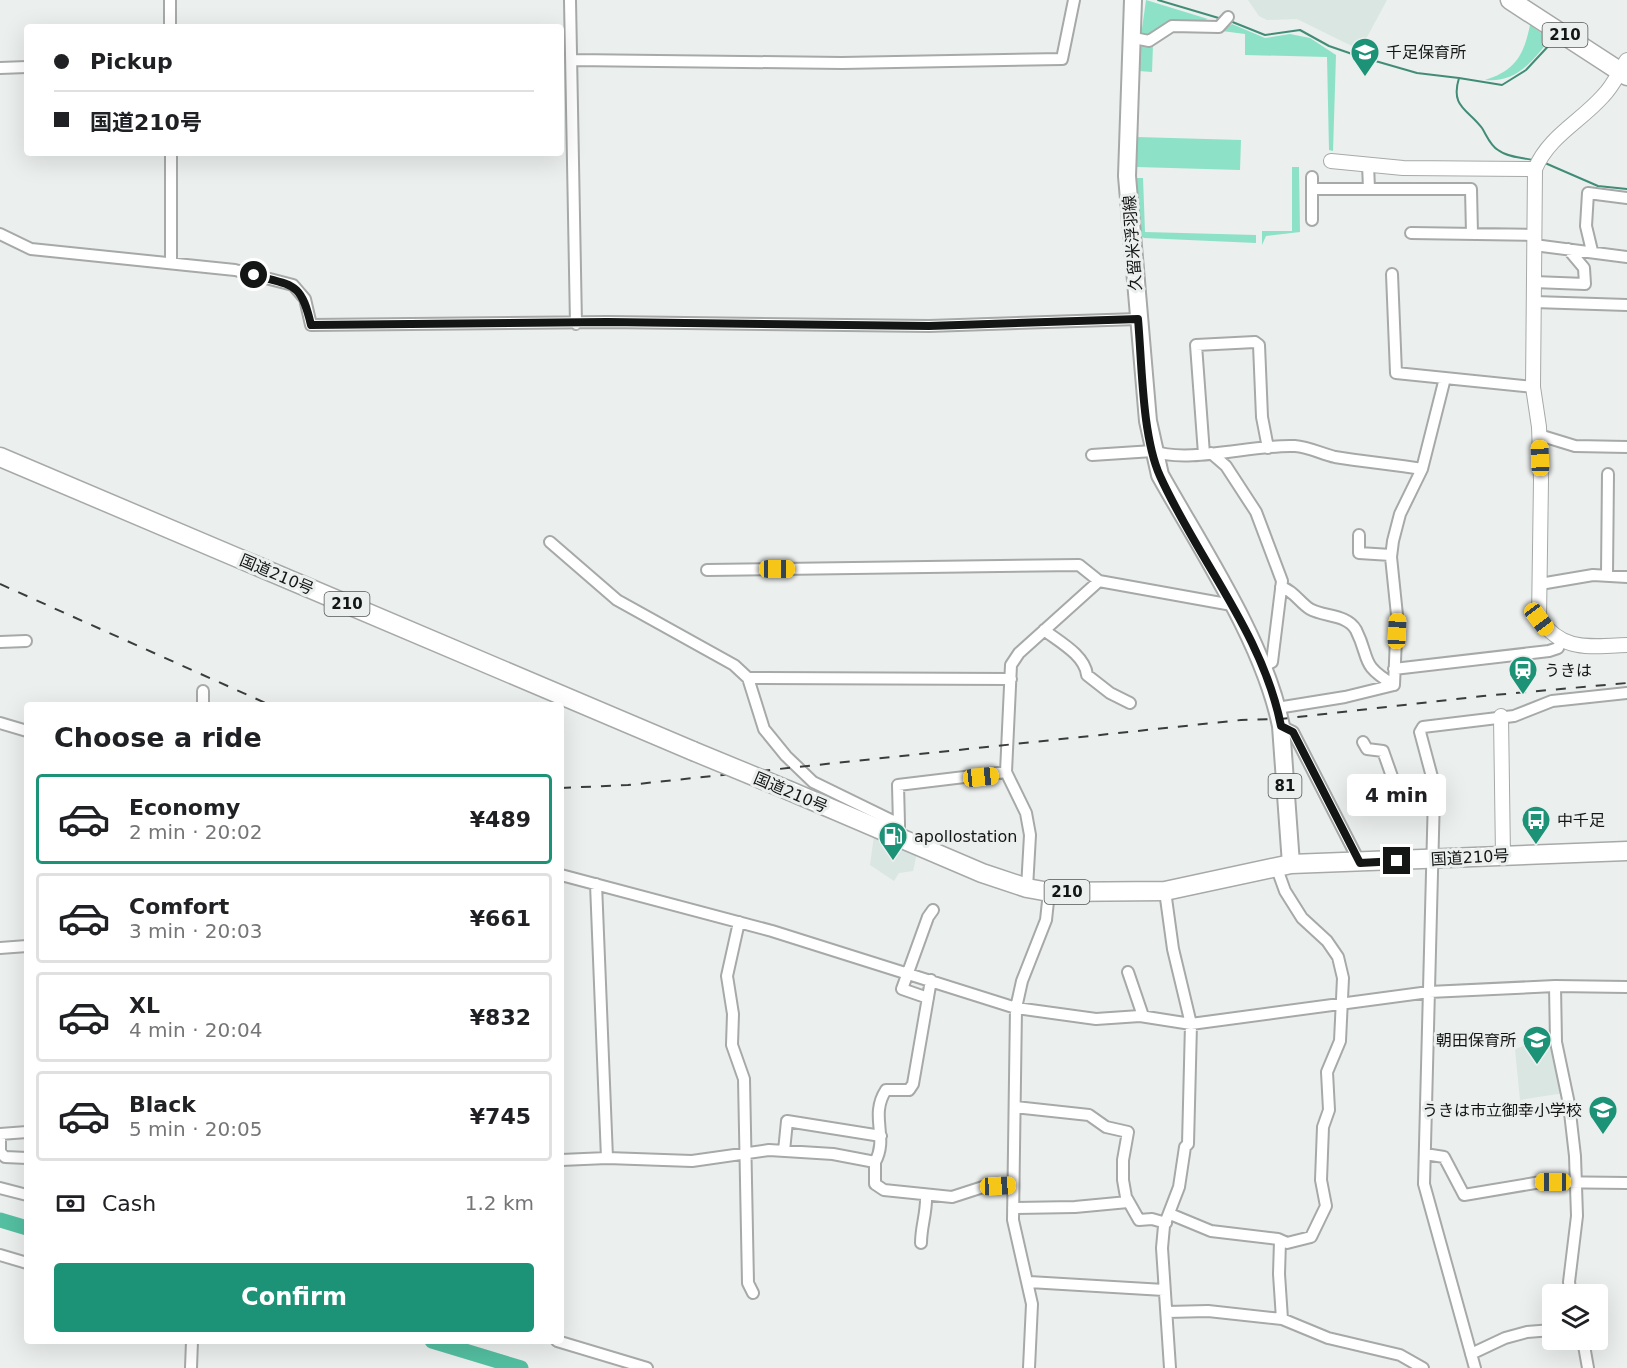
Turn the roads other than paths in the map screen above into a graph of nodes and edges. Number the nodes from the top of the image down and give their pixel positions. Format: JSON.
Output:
{"nodes":[{"id":1,"x":170,"y":0,"type":"edge"},
{"id":2,"x":570,"y":0,"type":"edge"},
{"id":3,"x":1074,"y":0,"type":"edge"},
{"id":4,"x":1133,"y":0,"type":"edge"},
{"id":5,"x":1510,"y":0,"type":"edge"},
{"id":6,"x":1225,"y":20,"type":"dead end"},
{"id":7,"x":170,"y":24,"type":"edge"},
{"id":8,"x":1134,"y":38,"type":"junction"},
{"id":9,"x":573,"y":60,"type":"junction"},
{"id":10,"x":24,"y":67,"type":"edge"},
{"id":11,"x":0,"y":68,"type":"edge"},
{"id":12,"x":1624,"y":69,"type":"edge"},
{"id":13,"x":171,"y":156,"type":"edge"},
{"id":14,"x":1331,"y":161,"type":"dead end"},
{"id":15,"x":1368,"y":164,"type":"junction"},
{"id":16,"x":1535,"y":169,"type":"junction"},
{"id":17,"x":1312,"y":177,"type":"dead end"},
{"id":18,"x":1313,"y":189,"type":"junction"},
{"id":19,"x":1369,"y":189,"type":"junction"},
{"id":20,"x":1627,"y":198,"type":"edge"},
{"id":21,"x":1312,"y":220,"type":"dead end"},
{"id":22,"x":1412,"y":233,"type":"dead end"},
{"id":23,"x":0,"y":234,"type":"edge"},
{"id":24,"x":1472,"y":234,"type":"junction"},
{"id":25,"x":1534,"y":240,"type":"junction"},
{"id":26,"x":1568,"y":249,"type":"junction"},
{"id":27,"x":1592,"y":252,"type":"junction"},
{"id":28,"x":1627,"y":256,"type":"edge"},
{"id":29,"x":171,"y":262,"type":"junction"},
{"id":30,"x":1392,"y":274,"type":"dead end"},
{"id":31,"x":1534,"y":282,"type":"junction"},
{"id":32,"x":1534,"y":302,"type":"junction"},
{"id":33,"x":1627,"y":305,"type":"edge"},
{"id":34,"x":1138,"y":319,"type":"junction"},
{"id":35,"x":576,"y":324,"type":"junction"},
{"id":36,"x":1445,"y":378,"type":"junction"},
{"id":37,"x":1533,"y":387,"type":"junction"},
{"id":38,"x":1539,"y":435,"type":"junction"},
{"id":39,"x":1627,"y":447,"type":"edge"},
{"id":40,"x":1268,"y":448,"type":"junction"},
{"id":41,"x":1153,"y":451,"type":"junction"},
{"id":42,"x":1207,"y":453,"type":"junction"},
{"id":43,"x":1092,"y":455,"type":"dead end"},
{"id":44,"x":0,"y":457,"type":"edge"},
{"id":45,"x":1422,"y":469,"type":"junction"},
{"id":46,"x":1608,"y":474,"type":"dead end"},
{"id":47,"x":1359,"y":535,"type":"dead end"},
{"id":48,"x":550,"y":542,"type":"dead end"},
{"id":49,"x":1391,"y":555,"type":"junction"},
{"id":50,"x":707,"y":570,"type":"dead end"},
{"id":51,"x":1607,"y":575,"type":"junction"},
{"id":52,"x":1627,"y":576,"type":"edge"},
{"id":53,"x":1099,"y":581,"type":"junction"},
{"id":54,"x":1540,"y":584,"type":"junction"},
{"id":55,"x":1281,"y":587,"type":"junction"},
{"id":56,"x":1232,"y":605,"type":"junction"},
{"id":57,"x":1044,"y":630,"type":"junction"},
{"id":58,"x":26,"y":641,"type":"dead end"},
{"id":59,"x":1561,"y":641,"type":"junction"},
{"id":60,"x":0,"y":642,"type":"edge"},
{"id":61,"x":1627,"y":645,"type":"edge"},
{"id":62,"x":1262,"y":667,"type":"junction"},
{"id":63,"x":1394,"y":669,"type":"junction"},
{"id":64,"x":748,"y":678,"type":"junction"},
{"id":65,"x":1011,"y":679,"type":"junction"},
{"id":66,"x":1394,"y":685,"type":"junction"},
{"id":67,"x":203,"y":690,"type":"dead end"},
{"id":68,"x":1627,"y":693,"type":"edge"},
{"id":69,"x":203,"y":702,"type":"edge"},
{"id":70,"x":1130,"y":703,"type":"dead end"},
{"id":71,"x":1277,"y":708,"type":"junction"},
{"id":72,"x":1501,"y":716,"type":"junction"},
{"id":73,"x":0,"y":723,"type":"edge"},
{"id":74,"x":1281,"y":726,"type":"junction"},
{"id":75,"x":24,"y":730,"type":"edge"},
{"id":76,"x":1363,"y":742,"type":"dead end"},
{"id":77,"x":1006,"y":772,"type":"junction"},
{"id":78,"x":1434,"y":795,"type":"junction"},
{"id":79,"x":899,"y":831,"type":"junction"},
{"id":80,"x":1627,"y":851,"type":"edge"},
{"id":81,"x":1503,"y":856,"type":"junction"},
{"id":82,"x":1434,"y":859,"type":"junction"},
{"id":83,"x":1360,"y":863,"type":"junction"},
{"id":84,"x":1283,"y":865,"type":"junction"},
{"id":85,"x":564,"y":876,"type":"edge"},
{"id":86,"x":596,"y":884,"type":"junction"},
{"id":87,"x":1027,"y":888,"type":"junction"},
{"id":88,"x":1049,"y":891,"type":"junction"},
{"id":89,"x":1165,"y":891,"type":"junction"},
{"id":90,"x":933,"y":910,"type":"dead end"},
{"id":91,"x":739,"y":922,"type":"junction"},
{"id":92,"x":24,"y":946,"type":"edge"},
{"id":93,"x":0,"y":948,"type":"edge"},
{"id":94,"x":908,"y":972,"type":"junction"},
{"id":95,"x":1128,"y":972,"type":"dead end"},
{"id":96,"x":931,"y":980,"type":"junction"},
{"id":97,"x":1555,"y":987,"type":"junction"},
{"id":98,"x":1627,"y":987,"type":"edge"},
{"id":99,"x":1430,"y":992,"type":"junction"},
{"id":100,"x":928,"y":998,"type":"junction"},
{"id":101,"x":1342,"y":1004,"type":"junction"},
{"id":102,"x":1016,"y":1008,"type":"junction"},
{"id":103,"x":1143,"y":1016,"type":"junction"},
{"id":104,"x":1191,"y":1024,"type":"junction"},
{"id":105,"x":1016,"y":1107,"type":"junction"},
{"id":106,"x":24,"y":1132,"type":"edge"},
{"id":107,"x":881,"y":1136,"type":"junction"},
{"id":108,"x":784,"y":1151,"type":"junction"},
{"id":109,"x":747,"y":1152,"type":"junction"},
{"id":110,"x":1425,"y":1154,"type":"junction"},
{"id":111,"x":24,"y":1158,"type":"edge"},
{"id":112,"x":607,"y":1158,"type":"junction"},
{"id":113,"x":564,"y":1160,"type":"edge"},
{"id":114,"x":875,"y":1162,"type":"junction"},
{"id":115,"x":1575,"y":1182,"type":"junction"},
{"id":116,"x":1627,"y":1183,"type":"edge"},
{"id":117,"x":1013,"y":1186,"type":"junction"},
{"id":118,"x":0,"y":1188,"type":"edge"},
{"id":119,"x":24,"y":1193,"type":"edge"},
{"id":120,"x":927,"y":1195,"type":"junction"},
{"id":121,"x":1128,"y":1202,"type":"junction"},
{"id":122,"x":1013,"y":1208,"type":"junction"},
{"id":123,"x":1168,"y":1219,"type":"junction"},
{"id":124,"x":1280,"y":1241,"type":"junction"},
{"id":125,"x":921,"y":1243,"type":"dead end"},
{"id":126,"x":0,"y":1255,"type":"edge"},
{"id":127,"x":24,"y":1262,"type":"edge"},
{"id":128,"x":1029,"y":1282,"type":"junction"},
{"id":129,"x":1569,"y":1284,"type":"edge"},
{"id":130,"x":1164,"y":1290,"type":"junction"},
{"id":131,"x":753,"y":1293,"type":"dead end"},
{"id":132,"x":1167,"y":1311,"type":"junction"},
{"id":133,"x":1282,"y":1320,"type":"junction"},
{"id":134,"x":1542,"y":1331,"type":"edge"},
{"id":135,"x":564,"y":1343,"type":"edge"},
{"id":136,"x":192,"y":1344,"type":"edge"},
{"id":137,"x":1585,"y":1350,"type":"edge"},
{"id":138,"x":1471,"y":1354,"type":"junction"},
{"id":139,"x":191,"y":1368,"type":"edge"},
{"id":140,"x":647,"y":1368,"type":"edge"},
{"id":141,"x":1029,"y":1368,"type":"edge"},
{"id":142,"x":1170,"y":1368,"type":"edge"},
{"id":143,"x":1423,"y":1368,"type":"edge"},
{"id":144,"x":1475,"y":1368,"type":"edge"},
{"id":145,"x":1588,"y":1368,"type":"edge"}],
"edges":[{"from":1,"to":7,"type":"street"},
{"from":2,"to":9,"type":"street"},
{"from":3,"to":9,"type":"street"},
{"from":4,"to":8,"type":"main road","name":"久留米浮羽線","number":"81"},
{"from":5,"to":12,"type":"highway","number":"210"},
{"from":6,"to":8,"type":"street"},
{"from":8,"to":34,"type":"main road","name":"久留米浮羽線","number":"81"},
{"from":9,"to":35,"type":"street"},
{"from":10,"to":11,"type":"street"},
{"from":12,"to":16,"type":"street"},
{"from":13,"to":29,"type":"street"},
{"from":14,"to":15,"type":"street"},
{"from":15,"to":16,"type":"street"},
{"from":15,"to":19,"type":"street"},
{"from":16,"to":25,"type":"street"},
{"from":17,"to":18,"type":"street"},
{"from":18,"to":19,"type":"street"},
{"from":18,"to":21,"type":"street"},
{"from":19,"to":24,"type":"street"},
{"from":20,"to":27,"type":"street"},
{"from":22,"to":24,"type":"street"},
{"from":23,"to":29,"type":"street"},
{"from":24,"to":25,"type":"street"},
{"from":25,"to":26,"type":"street"},
{"from":25,"to":31,"type":"street"},
{"from":26,"to":27,"type":"street"},
{"from":26,"to":31,"type":"street"},
{"from":27,"to":28,"type":"street"},
{"from":29,"to":35,"type":"street"},
{"from":30,"to":36,"type":"street"},
{"from":31,"to":32,"type":"street"},
{"from":32,"to":33,"type":"street"},
{"from":32,"to":37,"type":"street"},
{"from":34,"to":35,"type":"street"},
{"from":34,"to":41,"type":"main road","name":"久留米浮羽線","number":"81"},
{"from":36,"to":37,"type":"street"},
{"from":36,"to":45,"type":"street"},
{"from":37,"to":38,"type":"street"},
{"from":38,"to":39,"type":"street"},
{"from":38,"to":54,"type":"street"},
{"from":40,"to":42,"type":"street"},
{"from":40,"to":42,"type":"street"},
{"from":40,"to":45,"type":"street"},
{"from":41,"to":42,"type":"street"},
{"from":41,"to":43,"type":"street"},
{"from":41,"to":56,"type":"main road","name":"久留米浮羽線","number":"81"},
{"from":42,"to":55,"type":"street"},
{"from":44,"to":79,"type":"highway","name":"国道210号","number":"210","bridge":true},
{"from":45,"to":49,"type":"street"},
{"from":46,"to":51,"type":"street"},
{"from":47,"to":49,"type":"street"},
{"from":48,"to":64,"type":"street"},
{"from":49,"to":63,"type":"street"},
{"from":50,"to":53,"type":"street"},
{"from":51,"to":52,"type":"street"},
{"from":51,"to":54,"type":"street"},
{"from":53,"to":56,"type":"street"},
{"from":53,"to":57,"type":"street"},
{"from":54,"to":59,"type":"street"},
{"from":55,"to":62,"type":"street"},
{"from":55,"to":66,"type":"street"},
{"from":56,"to":62,"type":"main road","name":"久留米浮羽線","number":"81"},
{"from":57,"to":65,"type":"street"},
{"from":57,"to":70,"type":"street"},
{"from":58,"to":60,"type":"street"},
{"from":59,"to":61,"type":"street"},
{"from":59,"to":63,"type":"street"},
{"from":62,"to":71,"type":"main road","name":"久留米浮羽線","number":"81"},
{"from":63,"to":66,"type":"street"},
{"from":64,"to":65,"type":"street"},
{"from":64,"to":79,"type":"street"},
{"from":65,"to":77,"type":"street"},
{"from":66,"to":71,"type":"street"},
{"from":67,"to":69,"type":"street"},
{"from":68,"to":72,"type":"street"},
{"from":71,"to":74,"type":"main road","number":"81"},
{"from":72,"to":78,"type":"street"},
{"from":72,"to":81,"type":"street"},
{"from":73,"to":75,"type":"street"},
{"from":74,"to":83,"type":"street"},
{"from":74,"to":84,"type":"main road","number":"81"},
{"from":76,"to":78,"type":"street"},
{"from":77,"to":79,"type":"street"},
{"from":77,"to":87,"type":"street"},
{"from":78,"to":82,"type":"street"},
{"from":79,"to":87,"type":"highway","name":"国道210号","number":"210"},
{"from":80,"to":81,"type":"highway","name":"国道210号","number":"210"},
{"from":81,"to":82,"type":"highway","name":"国道210号","number":"210"},
{"from":82,"to":83,"type":"highway","name":"国道210号","number":"210"},
{"from":82,"to":99,"type":"street"},
{"from":83,"to":84,"type":"highway","name":"国道210号","number":"210"},
{"from":84,"to":89,"type":"highway","name":"国道210号","number":"210"},
{"from":84,"to":101,"type":"street"},
{"from":85,"to":86,"type":"street"},
{"from":86,"to":91,"type":"street"},
{"from":86,"to":112,"type":"street"},
{"from":87,"to":88,"type":"highway","name":"国道210号","number":"210"},
{"from":88,"to":89,"type":"highway","name":"国道210号","number":"210"},
{"from":88,"to":102,"type":"street"},
{"from":89,"to":104,"type":"street"},
{"from":90,"to":94,"type":"street"},
{"from":91,"to":94,"type":"street"},
{"from":91,"to":109,"type":"street"},
{"from":92,"to":93,"type":"street"},
{"from":94,"to":96,"type":"street"},
{"from":94,"to":100,"type":"street"},
{"from":95,"to":103,"type":"street"},
{"from":96,"to":100,"type":"street"},
{"from":96,"to":102,"type":"street"},
{"from":97,"to":98,"type":"street"},
{"from":97,"to":99,"type":"street"},
{"from":97,"to":115,"type":"street"},
{"from":99,"to":101,"type":"street"},
{"from":99,"to":110,"type":"street"},
{"from":100,"to":107,"type":"street"},
{"from":101,"to":104,"type":"street"},
{"from":101,"to":124,"type":"street"},
{"from":102,"to":103,"type":"street"},
{"from":102,"to":105,"type":"street"},
{"from":103,"to":104,"type":"street"},
{"from":104,"to":123,"type":"street"},
{"from":105,"to":117,"type":"street"},
{"from":105,"to":121,"type":"street"},
{"from":106,"to":111,"type":"street"},
{"from":107,"to":108,"type":"street"},
{"from":107,"to":114,"type":"street"},
{"from":108,"to":109,"type":"street"},
{"from":108,"to":114,"type":"street"},
{"from":109,"to":112,"type":"street"},
{"from":109,"to":131,"type":"street"},
{"from":110,"to":115,"type":"street"},
{"from":110,"to":138,"type":"street"},
{"from":112,"to":113,"type":"street"},
{"from":114,"to":120,"type":"street"},
{"from":115,"to":116,"type":"street"},
{"from":115,"to":129,"type":"street"},
{"from":117,"to":120,"type":"street"},
{"from":117,"to":122,"type":"street"},
{"from":118,"to":119,"type":"street"},
{"from":120,"to":125,"type":"street"},
{"from":121,"to":122,"type":"street"},
{"from":121,"to":123,"type":"street"},
{"from":122,"to":128,"type":"street"},
{"from":123,"to":124,"type":"street"},
{"from":123,"to":130,"type":"street"},
{"from":124,"to":133,"type":"street"},
{"from":126,"to":127,"type":"street"},
{"from":128,"to":130,"type":"street"},
{"from":128,"to":141,"type":"street"},
{"from":130,"to":132,"type":"street"},
{"from":132,"to":133,"type":"street"},
{"from":132,"to":142,"type":"street"},
{"from":133,"to":143,"type":"street"},
{"from":134,"to":138,"type":"street"},
{"from":135,"to":140,"type":"street"},
{"from":136,"to":139,"type":"street"},
{"from":137,"to":145,"type":"street"},
{"from":138,"to":144,"type":"street"}]}
